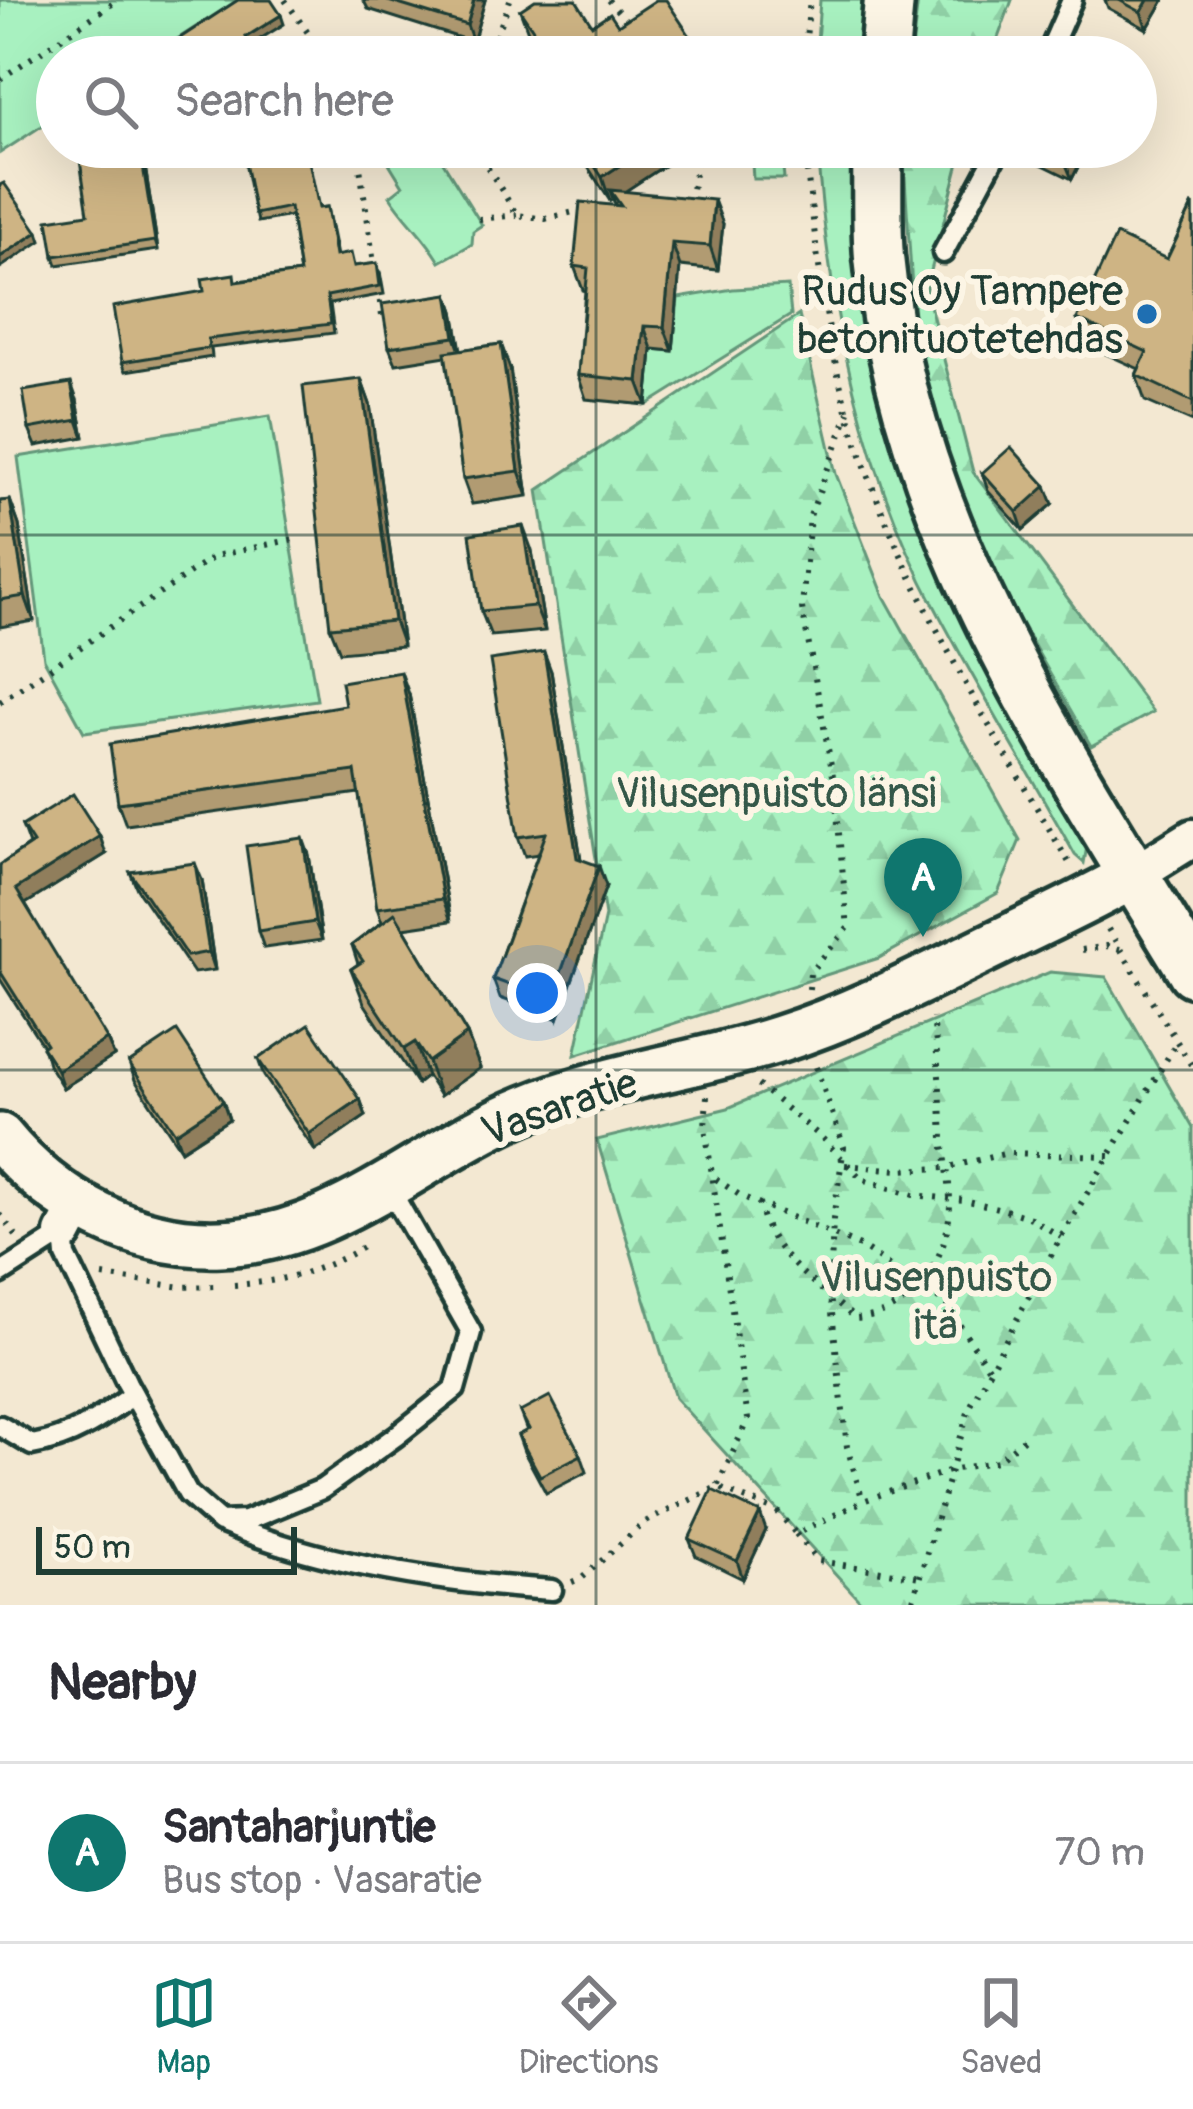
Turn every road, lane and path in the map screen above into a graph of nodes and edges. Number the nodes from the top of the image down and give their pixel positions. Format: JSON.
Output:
{"nodes":[{"id":1,"x":118,"y":0,"type":"edge"},
{"id":2,"x":285,"y":0,"type":"edge"},
{"id":3,"x":510,"y":0,"type":"edge"},
{"id":4,"x":608,"y":0,"type":"edge"},
{"id":5,"x":810,"y":0,"type":"edge"},
{"id":6,"x":889,"y":0,"type":"edge"},
{"id":7,"x":1072,"y":0,"type":"edge"},
{"id":8,"x":638,"y":34,"type":"edge"},
{"id":9,"x":64,"y":36,"type":"edge"},
{"id":10,"x":310,"y":36,"type":"edge"},
{"id":11,"x":494,"y":36,"type":"edge"},
{"id":12,"x":806,"y":36,"type":"edge"},
{"id":13,"x":886,"y":36,"type":"edge"},
{"id":14,"x":1056,"y":36,"type":"edge"},
{"id":15,"x":36,"y":55,"type":"edge"},
{"id":16,"x":0,"y":79,"type":"edge"},
{"id":17,"x":360,"y":168,"type":"edge"},
{"id":18,"x":488,"y":168,"type":"edge"},
{"id":19,"x":696,"y":168,"type":"edge"},
{"id":20,"x":877,"y":168,"type":"edge"},
{"id":21,"x":989,"y":168,"type":"edge"},
{"id":22,"x":671,"y":200,"type":"edge"},
{"id":23,"x":583,"y":209,"type":"edge"},
{"id":24,"x":517,"y":215,"type":"junction"},
{"id":25,"x":479,"y":220,"type":"dead end"},
{"id":26,"x":943,"y":253,"type":"dead end"},
{"id":27,"x":382,"y":316,"type":"edge"},
{"id":28,"x":849,"y":412,"type":"dead end"},
{"id":29,"x":293,"y":539,"type":"dead end"},
{"id":30,"x":0,"y":702,"type":"edge"},
{"id":31,"x":1193,"y":838,"type":"edge"},
{"id":32,"x":1135,"y":874,"type":"junction"},
{"id":33,"x":1193,"y":972,"type":"edge"},
{"id":34,"x":932,"y":1014,"type":"dead end"},
{"id":35,"x":807,"y":1030,"type":"junction"},
{"id":36,"x":1177,"y":1042,"type":"dead end"},
{"id":37,"x":751,"y":1079,"type":"dead end"},
{"id":38,"x":707,"y":1093,"type":"dead end"},
{"id":39,"x":0,"y":1137,"type":"edge"},
{"id":40,"x":1110,"y":1156,"type":"junction"},
{"id":41,"x":843,"y":1163,"type":"junction"},
{"id":42,"x":945,"y":1168,"type":"junction"},
{"id":43,"x":716,"y":1179,"type":"junction"},
{"id":44,"x":387,"y":1184,"type":"junction"},
{"id":45,"x":950,"y":1198,"type":"junction"},
{"id":46,"x":759,"y":1203,"type":"junction"},
{"id":47,"x":71,"y":1220,"type":"junction"},
{"id":48,"x":832,"y":1233,"type":"junction"},
{"id":49,"x":1061,"y":1237,"type":"junction"},
{"id":50,"x":0,"y":1274,"type":"edge"},
{"id":51,"x":919,"y":1286,"type":"junction"},
{"id":52,"x":830,"y":1294,"type":"junction"},
{"id":53,"x":990,"y":1370,"type":"junction"},
{"id":54,"x":133,"y":1395,"type":"junction"},
{"id":55,"x":0,"y":1426,"type":"edge"},
{"id":56,"x":1029,"y":1434,"type":"dead end"},
{"id":57,"x":951,"y":1470,"type":"junction"},
{"id":58,"x":717,"y":1487,"type":"junction"},
{"id":59,"x":863,"y":1501,"type":"junction"},
{"id":60,"x":220,"y":1522,"type":"junction"},
{"id":61,"x":796,"y":1534,"type":"junction"},
{"id":62,"x":920,"y":1577,"type":"junction"},
{"id":63,"x":551,"y":1590,"type":"joint"},
{"id":64,"x":913,"y":1600,"type":"dead end"}],
"edges":[{"from":1,"to":9,"type":"path"},
{"from":2,"to":10,"type":"path"},
{"from":3,"to":11,"type":"path"},
{"from":4,"to":8,"type":"path"},
{"from":5,"to":12,"type":"path"},
{"from":6,"to":13,"type":"main road"},
{"from":7,"to":14,"type":"lane"},
{"from":15,"to":16,"type":"path"},
{"from":17,"to":27,"type":"path"},
{"from":18,"to":24,"type":"path"},
{"from":19,"to":22,"type":"path"},
{"from":20,"to":32,"type":"main road"},
{"from":21,"to":26,"type":"lane"},
{"from":23,"to":24,"type":"path"},
{"from":24,"to":25,"type":"path"},
{"from":28,"to":35,"type":"path"},
{"from":29,"to":30,"type":"path"},
{"from":31,"to":32,"type":"street"},
{"from":32,"to":33,"type":"main road"},
{"from":32,"to":35,"type":"street","name":"Vasaratie"},
{"from":34,"to":42,"type":"path"},
{"from":35,"to":41,"type":"path"},
{"from":35,"to":44,"type":"street","name":"Vasaratie"},
{"from":36,"to":40,"type":"path"},
{"from":37,"to":41,"type":"path"},
{"from":38,"to":43,"type":"path"},
{"from":39,"to":47,"type":"street","name":"Vasaratie"},
{"from":40,"to":42,"type":"path"},
{"from":40,"to":49,"type":"path"},
{"from":41,"to":42,"type":"path"},
{"from":41,"to":45,"type":"path"},
{"from":41,"to":48,"type":"path"},
{"from":42,"to":45,"type":"path"},
{"from":43,"to":46,"type":"path"},
{"from":43,"to":58,"type":"path"},
{"from":44,"to":47,"type":"street","name":"Vasaratie"},
{"from":44,"to":60,"type":"lane"},
{"from":45,"to":49,"type":"path"},
{"from":45,"to":51,"type":"path"},
{"from":46,"to":48,"type":"path"},
{"from":46,"to":52,"type":"path"},
{"from":47,"to":50,"type":"lane"},
{"from":47,"to":54,"type":"lane"},
{"from":48,"to":51,"type":"path"},
{"from":48,"to":52,"type":"path"},
{"from":49,"to":53,"type":"path"},
{"from":51,"to":52,"type":"path"},
{"from":51,"to":53,"type":"path"},
{"from":52,"to":59,"type":"path"},
{"from":53,"to":57,"type":"path"},
{"from":54,"to":55,"type":"lane"},
{"from":54,"to":60,"type":"lane"},
{"from":56,"to":57,"type":"path"},
{"from":57,"to":59,"type":"path"},
{"from":57,"to":62,"type":"path"},
{"from":58,"to":61,"type":"path"},
{"from":58,"to":63,"type":"path"},
{"from":59,"to":61,"type":"path"},
{"from":60,"to":63,"type":"lane"},
{"from":61,"to":62,"type":"path"},
{"from":62,"to":64,"type":"path"}]}
